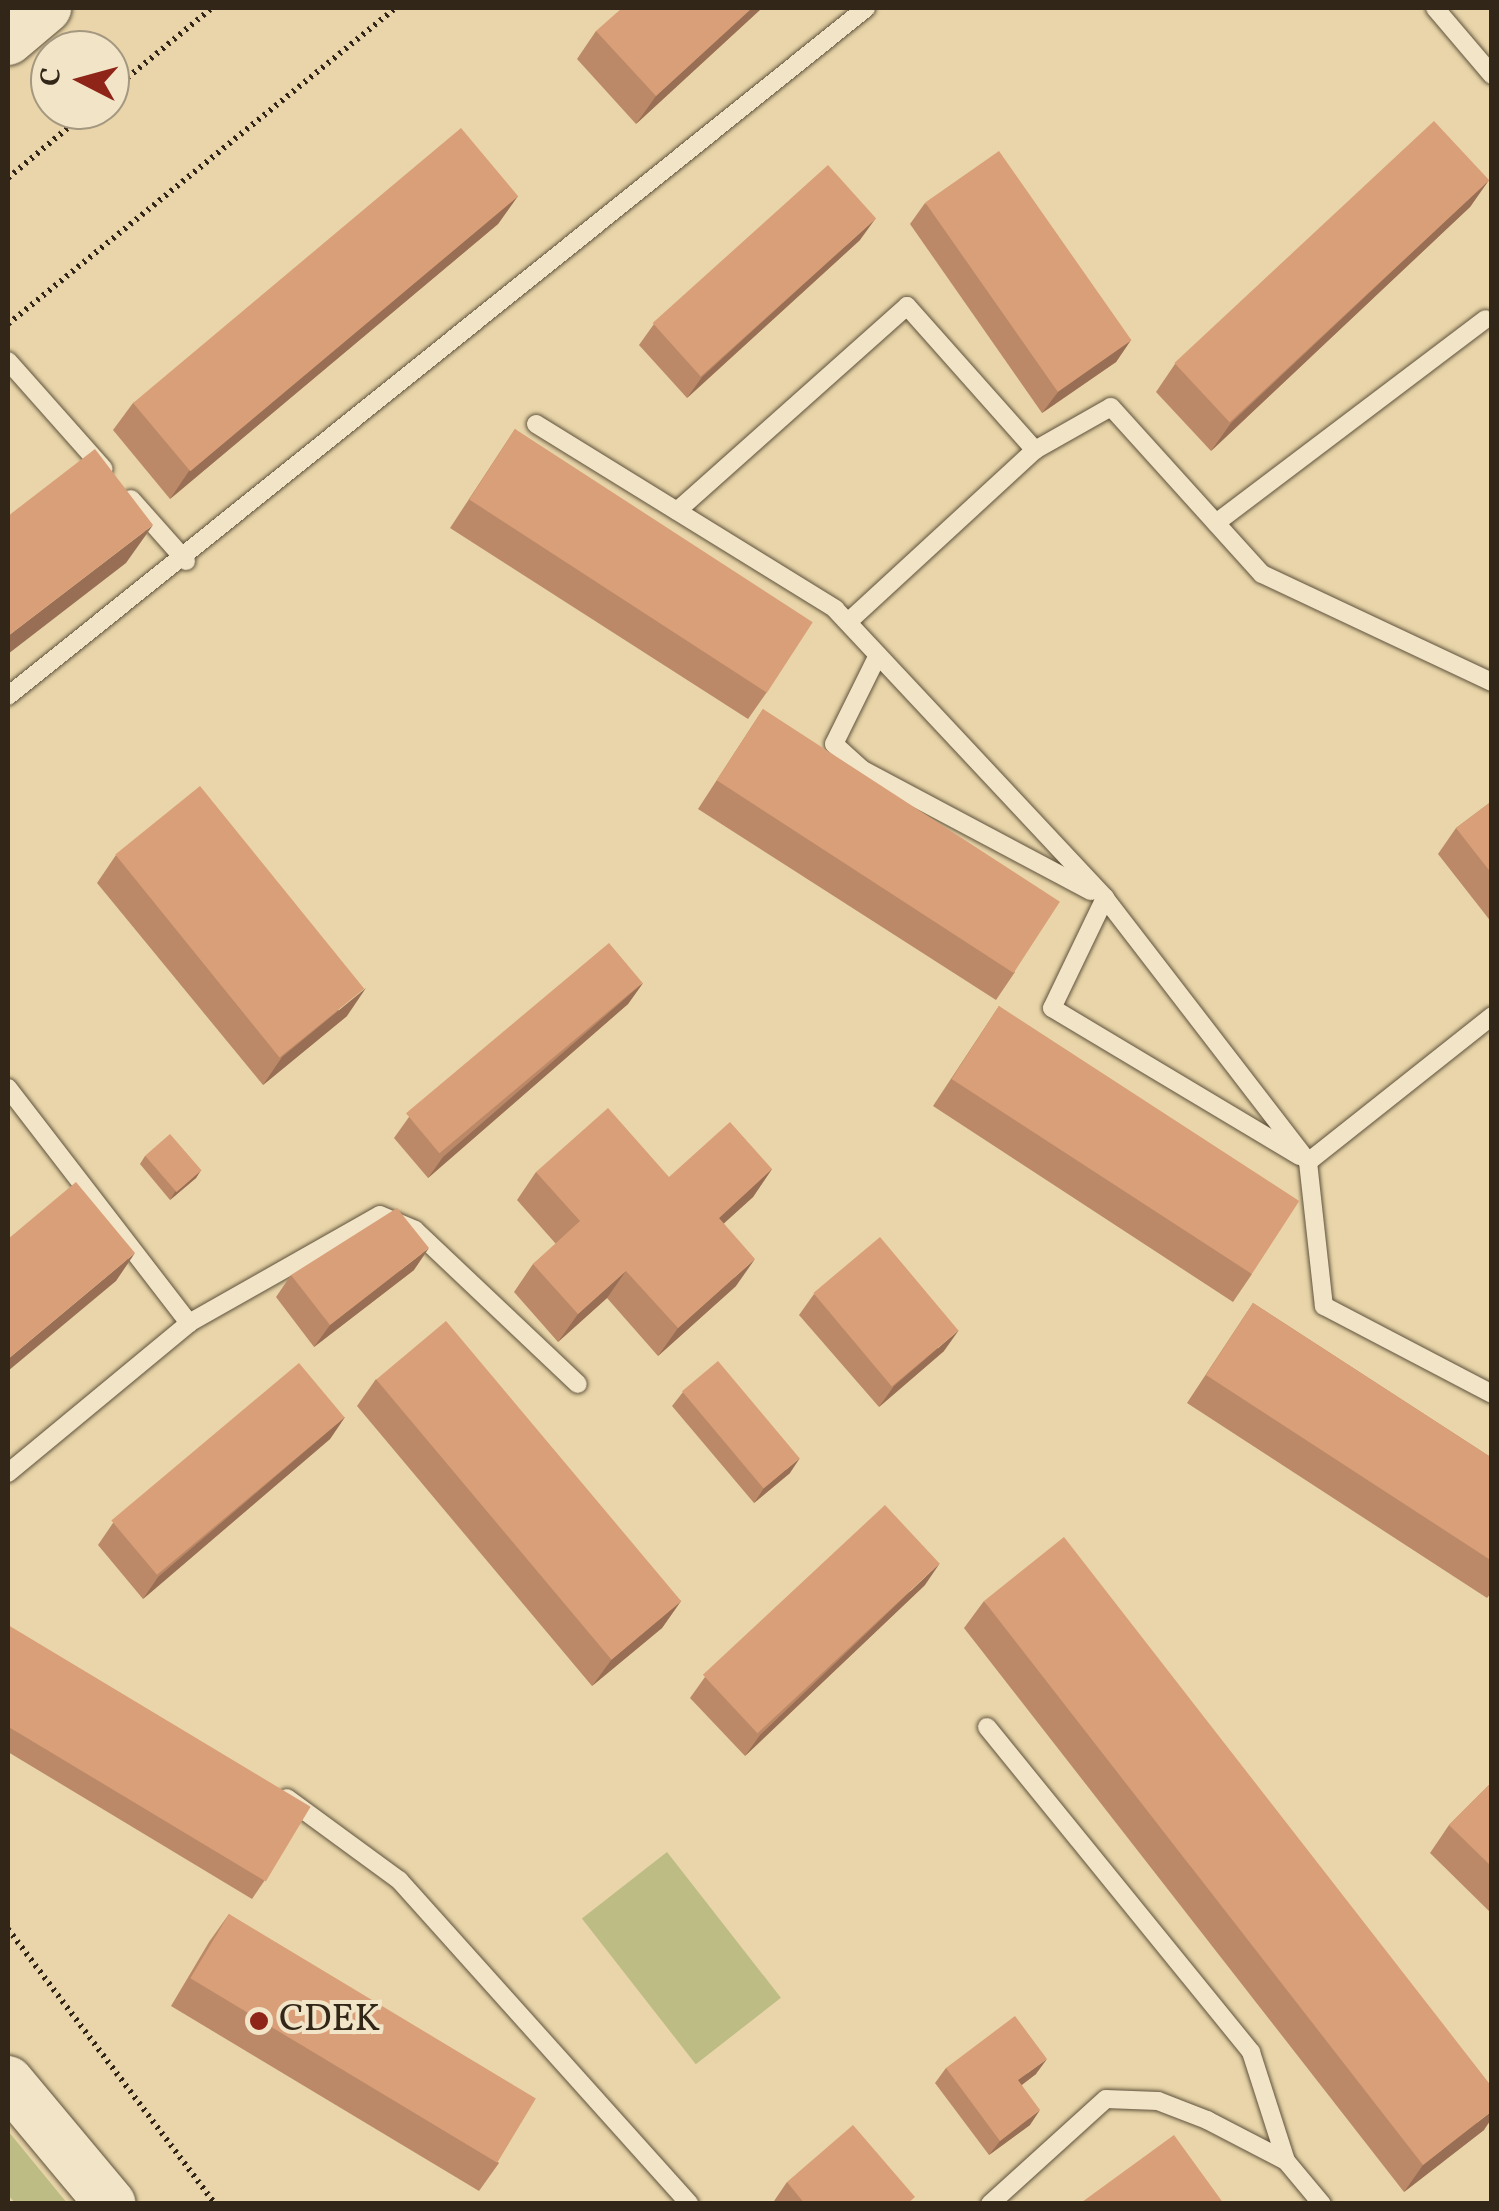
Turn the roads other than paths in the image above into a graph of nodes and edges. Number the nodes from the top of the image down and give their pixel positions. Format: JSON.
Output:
{"nodes":[{"id":1,"x":46,"y":8,"type":"edge"},
{"id":2,"x":866,"y":8,"type":"edge"},
{"id":3,"x":1435,"y":8,"type":"edge"},
{"id":4,"x":8,"y":40,"type":"edge"},
{"id":5,"x":1492,"y":75,"type":"edge"},
{"id":6,"x":1486,"y":319,"type":"dead end"},
{"id":7,"x":8,"y":361,"type":"edge"},
{"id":8,"x":536,"y":424,"type":"dead end"},
{"id":9,"x":1035,"y":450,"type":"junction"},
{"id":10,"x":676,"y":511,"type":"junction"},
{"id":11,"x":1216,"y":523,"type":"junction"},
{"id":12,"x":186,"y":561,"type":"junction"},
{"id":13,"x":848,"y":622,"type":"junction"},
{"id":14,"x":878,"y":655,"type":"junction"},
{"id":15,"x":1492,"y":682,"type":"edge"},
{"id":16,"x":8,"y":696,"type":"edge"},
{"id":17,"x":1105,"y":898,"type":"junction"},
{"id":18,"x":1492,"y":1016,"type":"edge"},
{"id":19,"x":8,"y":1088,"type":"edge"},
{"id":20,"x":1308,"y":1162,"type":"junction"},
{"id":21,"x":189,"y":1323,"type":"junction"},
{"id":22,"x":578,"y":1384,"type":"dead end"},
{"id":23,"x":1492,"y":1394,"type":"edge"},
{"id":24,"x":8,"y":1473,"type":"edge"},
{"id":25,"x":987,"y":1727,"type":"dead end"},
{"id":26,"x":272,"y":1790,"type":"edge"},
{"id":27,"x":8,"y":2081,"type":"edge"},
{"id":28,"x":1286,"y":2161,"type":"junction"},
{"id":29,"x":111,"y":2204,"type":"edge"},
{"id":30,"x":690,"y":2204,"type":"edge"},
{"id":31,"x":990,"y":2204,"type":"edge"},
{"id":32,"x":1322,"y":2204,"type":"edge"}],
"edges":[{"from":1,"to":4,"type":"main road"},
{"from":2,"to":12,"type":"lane"},
{"from":3,"to":5,"type":"lane"},
{"from":6,"to":11,"type":"lane"},
{"from":7,"to":12,"type":"lane"},
{"from":8,"to":10,"type":"lane"},
{"from":9,"to":10,"type":"lane"},
{"from":9,"to":11,"type":"lane"},
{"from":9,"to":13,"type":"lane"},
{"from":10,"to":13,"type":"lane"},
{"from":11,"to":15,"type":"lane"},
{"from":12,"to":16,"type":"lane"},
{"from":13,"to":14,"type":"lane"},
{"from":14,"to":17,"type":"lane"},
{"from":14,"to":17,"type":"lane"},
{"from":17,"to":20,"type":"lane"},
{"from":17,"to":20,"type":"lane"},
{"from":18,"to":20,"type":"lane"},
{"from":19,"to":21,"type":"lane"},
{"from":20,"to":23,"type":"lane"},
{"from":21,"to":22,"type":"lane"},
{"from":21,"to":24,"type":"lane"},
{"from":25,"to":28,"type":"lane"},
{"from":26,"to":30,"type":"lane"},
{"from":27,"to":29,"type":"main road"},
{"from":28,"to":31,"type":"lane"},
{"from":28,"to":32,"type":"lane"}]}
